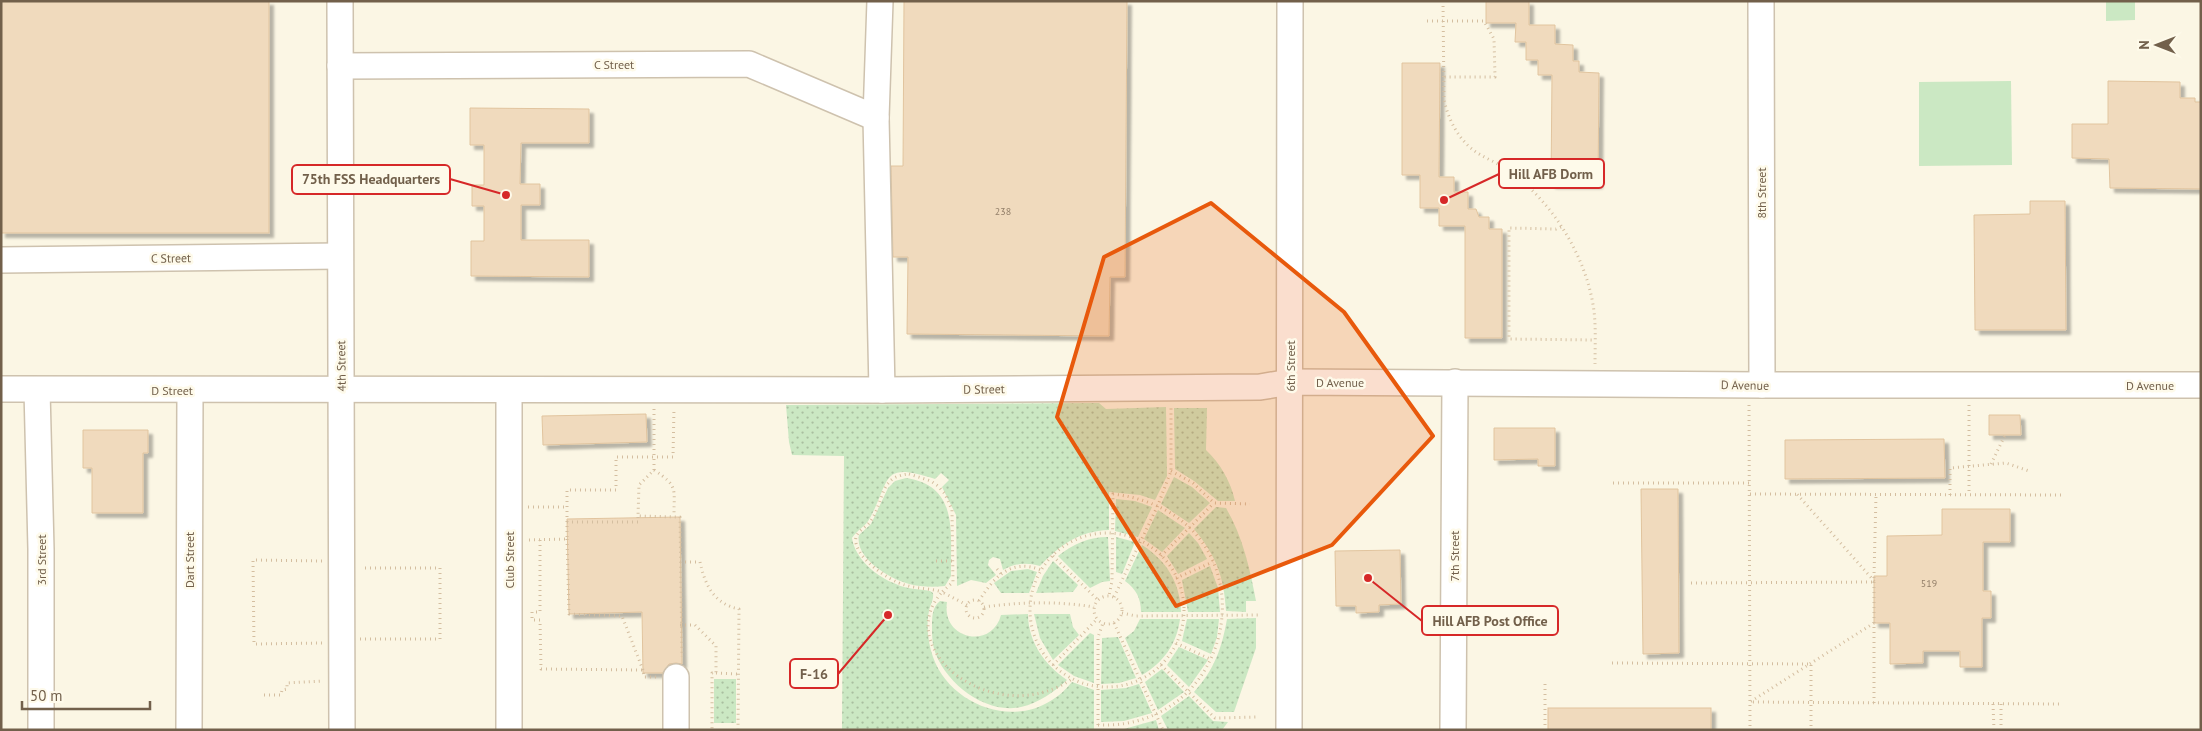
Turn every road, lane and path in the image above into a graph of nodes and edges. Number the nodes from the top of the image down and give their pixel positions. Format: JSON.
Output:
{"nodes":[{"id":1,"x":340,"y":1,"type":"edge"},
{"id":2,"x":880,"y":1,"type":"edge"},
{"id":3,"x":1290,"y":1,"type":"edge"},
{"id":4,"x":1443,"y":1,"type":"edge"},
{"id":5,"x":1761,"y":1,"type":"edge"},
{"id":6,"x":1427,"y":21,"type":"dead end"},
{"id":7,"x":1443,"y":22,"type":"junction"},
{"id":8,"x":340,"y":66,"type":"junction"},
{"id":9,"x":1443,"y":77,"type":"junction"},
{"id":10,"x":876,"y":118,"type":"junction"},
{"id":11,"x":1561,"y":227,"type":"junction"},
{"id":12,"x":340,"y":256,"type":"junction"},
{"id":13,"x":1,"y":260,"type":"edge"},
{"id":14,"x":1595,"y":340,"type":"junction"},
{"id":15,"x":1595,"y":370,"type":"dead end"},
{"id":16,"x":1290,"y":382,"type":"junction"},
{"id":17,"x":1455,"y":382,"type":"junction"},
{"id":18,"x":1756,"y":385,"type":"junction"},
{"id":19,"x":1969,"y":385,"type":"junction"},
{"id":20,"x":2201,"y":385,"type":"edge"},
{"id":21,"x":342,"y":388,"type":"junction"},
{"id":22,"x":1,"y":390,"type":"edge"},
{"id":23,"x":37,"y":390,"type":"junction"},
{"id":24,"x":190,"y":390,"type":"junction"},
{"id":25,"x":509,"y":390,"type":"junction"},
{"id":26,"x":882,"y":390,"type":"junction"},
{"id":27,"x":676,"y":397,"type":"junction"},
{"id":28,"x":1171,"y":402,"type":"dead end"},
{"id":29,"x":654,"y":405,"type":"dead end"},
{"id":30,"x":2005,"y":434,"type":"dead end"},
{"id":31,"x":654,"y":457,"type":"junction"},
{"id":32,"x":1990,"y":465,"type":"junction"},
{"id":33,"x":1969,"y":467,"type":"junction"},
{"id":34,"x":654,"y":470,"type":"junction"},
{"id":35,"x":2028,"y":470,"type":"dead end"},
{"id":36,"x":1171,"y":471,"type":"junction"},
{"id":37,"x":1613,"y":483,"type":"dead end"},
{"id":38,"x":1750,"y":483,"type":"junction"},
{"id":39,"x":1750,"y":494,"type":"junction"},
{"id":40,"x":1797,"y":494,"type":"junction"},
{"id":41,"x":1876,"y":494,"type":"junction"},
{"id":42,"x":1950,"y":494,"type":"junction"},
{"id":43,"x":1969,"y":494,"type":"junction"},
{"id":44,"x":2060,"y":495,"type":"dead end"},
{"id":45,"x":1214,"y":503,"type":"junction"},
{"id":46,"x":1250,"y":504,"type":"dead end"},
{"id":47,"x":1158,"y":505,"type":"junction"},
{"id":48,"x":520,"y":507,"type":"dead end"},
{"id":49,"x":567,"y":507,"type":"junction"},
{"id":50,"x":674,"y":515,"type":"junction"},
{"id":51,"x":638,"y":516,"type":"junction"},
{"id":52,"x":567,"y":522,"type":"junction"},
{"id":53,"x":1189,"y":529,"type":"junction"},
{"id":54,"x":1111,"y":534,"type":"junction"},
{"id":55,"x":567,"y":539,"type":"junction"},
{"id":56,"x":525,"y":540,"type":"dead end"},
{"id":57,"x":540,"y":540,"type":"junction"},
{"id":58,"x":1139,"y":541,"type":"junction"},
{"id":59,"x":1053,"y":556,"type":"junction"},
{"id":60,"x":1161,"y":556,"type":"junction"},
{"id":61,"x":322,"y":560,"type":"dead end"},
{"id":62,"x":936,"y":561,"type":"dead end"},
{"id":63,"x":953,"y":561,"type":"junction"},
{"id":64,"x":680,"y":562,"type":"junction"},
{"id":65,"x":1213,"y":562,"type":"junction"},
{"id":66,"x":360,"y":568,"type":"dead end"},
{"id":67,"x":997,"y":569,"type":"dead end"},
{"id":68,"x":1041,"y":570,"type":"junction"},
{"id":69,"x":1001,"y":574,"type":"junction"},
{"id":70,"x":1176,"y":578,"type":"junction"},
{"id":71,"x":1750,"y":582,"type":"junction"},
{"id":72,"x":1875,"y":582,"type":"junction"},
{"id":73,"x":1691,"y":583,"type":"dead end"},
{"id":74,"x":942,"y":592,"type":"junction"},
{"id":75,"x":1112,"y":596,"type":"junction"},
{"id":76,"x":1098,"y":600,"type":"junction"},
{"id":77,"x":979,"y":601,"type":"junction"},
{"id":78,"x":1031,"y":604,"type":"junction"},
{"id":79,"x":967,"y":605,"type":"junction"},
{"id":80,"x":984,"y":607,"type":"junction"},
{"id":81,"x":1094,"y":607,"type":"junction"},
{"id":82,"x":1122,"y":613,"type":"junction"},
{"id":83,"x":1223,"y":615,"type":"junction"},
{"id":84,"x":1258,"y":615,"type":"dead end"},
{"id":85,"x":1183,"y":616,"type":"junction"},
{"id":86,"x":1098,"y":620,"type":"junction"},
{"id":87,"x":1102,"y":623,"type":"junction"},
{"id":88,"x":1114,"y":623,"type":"junction"},
{"id":89,"x":1874,"y":623,"type":"junction"},
{"id":90,"x":680,"y":625,"type":"junction"},
{"id":91,"x":360,"y":639,"type":"dead end"},
{"id":92,"x":322,"y":643,"type":"dead end"},
{"id":93,"x":1176,"y":643,"type":"junction"},
{"id":94,"x":1212,"y":660,"type":"junction"},
{"id":95,"x":936,"y":661,"type":"dead end"},
{"id":96,"x":1612,"y":663,"type":"dead end"},
{"id":97,"x":1750,"y":664,"type":"junction"},
{"id":98,"x":1811,"y":664,"type":"junction"},
{"id":99,"x":1053,"y":665,"type":"junction"},
{"id":100,"x":1161,"y":665,"type":"junction"},
{"id":101,"x":643,"y":670,"type":"junction"},
{"id":102,"x":716,"y":674,"type":"junction"},
{"id":103,"x":738,"y":674,"type":"junction"},
{"id":104,"x":676,"y":677,"type":"junction"},
{"id":105,"x":1072,"y":679,"type":"junction"},
{"id":106,"x":1140,"y":680,"type":"junction"},
{"id":107,"x":322,"y":681,"type":"dead end"},
{"id":108,"x":1545,"y":684,"type":"dead end"},
{"id":109,"x":1097,"y":686,"type":"junction"},
{"id":110,"x":1063,"y":688,"type":"dead end"},
{"id":111,"x":1189,"y":692,"type":"junction"},
{"id":112,"x":264,"y":695,"type":"dead end"},
{"id":113,"x":1750,"y":702,"type":"junction"},
{"id":114,"x":1811,"y":703,"type":"junction"},
{"id":115,"x":1874,"y":703,"type":"junction"},
{"id":116,"x":1993,"y":704,"type":"junction"},
{"id":117,"x":2001,"y":704,"type":"junction"},
{"id":118,"x":2059,"y":704,"type":"dead end"},
{"id":119,"x":1156,"y":715,"type":"junction"},
{"id":120,"x":1258,"y":717,"type":"dead end"},
{"id":121,"x":1098,"y":725,"type":"junction"},
{"id":122,"x":41,"y":730,"type":"edge"},
{"id":123,"x":189,"y":730,"type":"edge"},
{"id":124,"x":342,"y":730,"type":"edge"},
{"id":125,"x":509,"y":730,"type":"edge"},
{"id":126,"x":676,"y":730,"type":"edge"},
{"id":127,"x":712,"y":730,"type":"edge"},
{"id":128,"x":738,"y":730,"type":"edge"},
{"id":129,"x":1098,"y":730,"type":"edge"},
{"id":130,"x":1163,"y":730,"type":"edge"},
{"id":131,"x":1289,"y":730,"type":"edge"},
{"id":132,"x":1453,"y":730,"type":"edge"},
{"id":133,"x":1545,"y":730,"type":"edge"},
{"id":134,"x":1750,"y":730,"type":"edge"},
{"id":135,"x":1810,"y":730,"type":"edge"},
{"id":136,"x":1994,"y":730,"type":"edge"},
{"id":137,"x":2001,"y":730,"type":"edge"}],
"edges":[{"from":1,"to":8,"type":"street","name":"4th Street"},
{"from":2,"to":10,"type":"street"},
{"from":3,"to":16,"type":"street","name":"6th Street"},
{"from":4,"to":7,"type":"path"},
{"from":5,"to":18,"type":"street","name":"8th Street"},
{"from":6,"to":7,"type":"path"},
{"from":7,"to":9,"type":"path"},
{"from":7,"to":9,"type":"path"},
{"from":8,"to":10,"type":"street","name":"C Street"},
{"from":8,"to":12,"type":"street","name":"4th Street"},
{"from":9,"to":11,"type":"path"},
{"from":10,"to":26,"type":"street"},
{"from":11,"to":14,"type":"path"},
{"from":11,"to":14,"type":"path"},
{"from":12,"to":13,"type":"street","name":"C Street"},
{"from":12,"to":21,"type":"street","name":"4th Street"},
{"from":14,"to":15,"type":"path"},
{"from":16,"to":17,"type":"street","name":"D Avenue"},
{"from":16,"to":26,"type":"street","name":"D Street"},
{"from":16,"to":131,"type":"street","name":"6th Street"},
{"from":17,"to":18,"type":"street","name":"D Avenue"},
{"from":17,"to":132,"type":"street","name":"7th Street"},
{"from":18,"to":19,"type":"street","name":"D Avenue"},
{"from":18,"to":38,"type":"path"},
{"from":19,"to":20,"type":"street","name":"D Avenue"},
{"from":19,"to":33,"type":"path"},
{"from":21,"to":24,"type":"street","name":"D Street"},
{"from":21,"to":25,"type":"street"},
{"from":21,"to":124,"type":"street","name":"4th Street"},
{"from":22,"to":23,"type":"street","name":"D Street"},
{"from":23,"to":24,"type":"street","name":"D Street"},
{"from":23,"to":122,"type":"street","name":"3rd Street"},
{"from":24,"to":123,"type":"street","name":"Dart Street"},
{"from":25,"to":27,"type":"street"},
{"from":25,"to":125,"type":"street","name":"Club Street"},
{"from":26,"to":27,"type":"street","name":"D Street"},
{"from":27,"to":31,"type":"path"},
{"from":28,"to":36,"type":"path"},
{"from":29,"to":31,"type":"path"},
{"from":30,"to":32,"type":"path"},
{"from":31,"to":34,"type":"path"},
{"from":31,"to":49,"type":"path"},
{"from":32,"to":33,"type":"path"},
{"from":32,"to":35,"type":"path"},
{"from":33,"to":42,"type":"path"},
{"from":33,"to":43,"type":"path"},
{"from":34,"to":50,"type":"path"},
{"from":34,"to":51,"type":"path"},
{"from":36,"to":45,"type":"path"},
{"from":36,"to":47,"type":"path"},
{"from":37,"to":38,"type":"path"},
{"from":38,"to":39,"type":"path"},
{"from":39,"to":40,"type":"path"},
{"from":39,"to":71,"type":"path"},
{"from":40,"to":41,"type":"path"},
{"from":40,"to":72,"type":"path"},
{"from":41,"to":42,"type":"path"},
{"from":41,"to":72,"type":"path"},
{"from":42,"to":43,"type":"path"},
{"from":43,"to":44,"type":"path"},
{"from":45,"to":46,"type":"path"},
{"from":45,"to":53,"type":"path"},
{"from":47,"to":53,"type":"path"},
{"from":47,"to":54,"type":"path"},
{"from":47,"to":58,"type":"path"},
{"from":48,"to":49,"type":"path"},
{"from":49,"to":52,"type":"path"},
{"from":50,"to":51,"type":"path"},
{"from":50,"to":64,"type":"path"},
{"from":51,"to":52,"type":"path"},
{"from":52,"to":55,"type":"path"},
{"from":53,"to":60,"type":"path"},
{"from":53,"to":65,"type":"path"},
{"from":54,"to":58,"type":"path"},
{"from":54,"to":59,"type":"path"},
{"from":54,"to":75,"type":"path"},
{"from":55,"to":57,"type":"path"},
{"from":55,"to":101,"type":"path"},
{"from":56,"to":57,"type":"path"},
{"from":57,"to":101,"type":"path"},
{"from":58,"to":60,"type":"path"},
{"from":58,"to":75,"type":"path"},
{"from":59,"to":68,"type":"path"},
{"from":59,"to":76,"type":"path"},
{"from":60,"to":70,"type":"path"},
{"from":61,"to":92,"type":"path"},
{"from":62,"to":63,"type":"path"},
{"from":63,"to":74,"type":"path"},
{"from":63,"to":74,"type":"path"},
{"from":64,"to":90,"type":"path"},
{"from":64,"to":103,"type":"path"},
{"from":65,"to":70,"type":"path"},
{"from":65,"to":83,"type":"path"},
{"from":66,"to":91,"type":"path"},
{"from":67,"to":69,"type":"path"},
{"from":68,"to":69,"type":"path"},
{"from":68,"to":78,"type":"path"},
{"from":69,"to":77,"type":"path"},
{"from":70,"to":85,"type":"path"},
{"from":71,"to":72,"type":"path"},
{"from":71,"to":73,"type":"path"},
{"from":71,"to":97,"type":"path"},
{"from":72,"to":89,"type":"path"},
{"from":74,"to":79,"type":"path"},
{"from":74,"to":95,"type":"path"},
{"from":75,"to":76,"type":"path"},
{"from":75,"to":82,"type":"path"},
{"from":76,"to":81,"type":"path"},
{"from":77,"to":79,"type":"path"},
{"from":77,"to":80,"type":"path"},
{"from":78,"to":80,"type":"path"},
{"from":78,"to":81,"type":"path"},
{"from":78,"to":99,"type":"path"},
{"from":79,"to":80,"type":"path"},
{"from":81,"to":86,"type":"path"},
{"from":82,"to":85,"type":"path"},
{"from":82,"to":88,"type":"path"},
{"from":83,"to":84,"type":"path"},
{"from":83,"to":85,"type":"path"},
{"from":83,"to":94,"type":"path"},
{"from":85,"to":93,"type":"path"},
{"from":86,"to":87,"type":"path"},
{"from":86,"to":99,"type":"path"},
{"from":87,"to":88,"type":"path"},
{"from":87,"to":109,"type":"path"},
{"from":88,"to":106,"type":"path"},
{"from":89,"to":98,"type":"path"},
{"from":89,"to":115,"type":"path"},
{"from":90,"to":102,"type":"path"},
{"from":90,"to":104,"type":"path"},
{"from":93,"to":94,"type":"path"},
{"from":93,"to":100,"type":"path"},
{"from":94,"to":111,"type":"path"},
{"from":96,"to":97,"type":"path"},
{"from":97,"to":98,"type":"path"},
{"from":97,"to":113,"type":"path"},
{"from":98,"to":113,"type":"path"},
{"from":98,"to":114,"type":"path"},
{"from":99,"to":105,"type":"path"},
{"from":100,"to":106,"type":"path"},
{"from":100,"to":111,"type":"path"},
{"from":101,"to":104,"type":"path"},
{"from":102,"to":103,"type":"path"},
{"from":102,"to":127,"type":"path"},
{"from":103,"to":128,"type":"path"},
{"from":104,"to":126,"type":"street"},
{"from":105,"to":109,"type":"path"},
{"from":105,"to":110,"type":"path"},
{"from":106,"to":109,"type":"path"},
{"from":106,"to":119,"type":"path"},
{"from":107,"to":112,"type":"path"},
{"from":108,"to":133,"type":"path"},
{"from":109,"to":121,"type":"path"},
{"from":111,"to":119,"type":"path"},
{"from":111,"to":120,"type":"path"},
{"from":113,"to":114,"type":"path"},
{"from":113,"to":134,"type":"path"},
{"from":114,"to":115,"type":"path"},
{"from":114,"to":135,"type":"path"},
{"from":115,"to":116,"type":"path"},
{"from":116,"to":117,"type":"path"},
{"from":116,"to":136,"type":"path"},
{"from":117,"to":118,"type":"path"},
{"from":117,"to":137,"type":"path"},
{"from":119,"to":121,"type":"path"},
{"from":119,"to":130,"type":"path"},
{"from":121,"to":129,"type":"path"}]}
